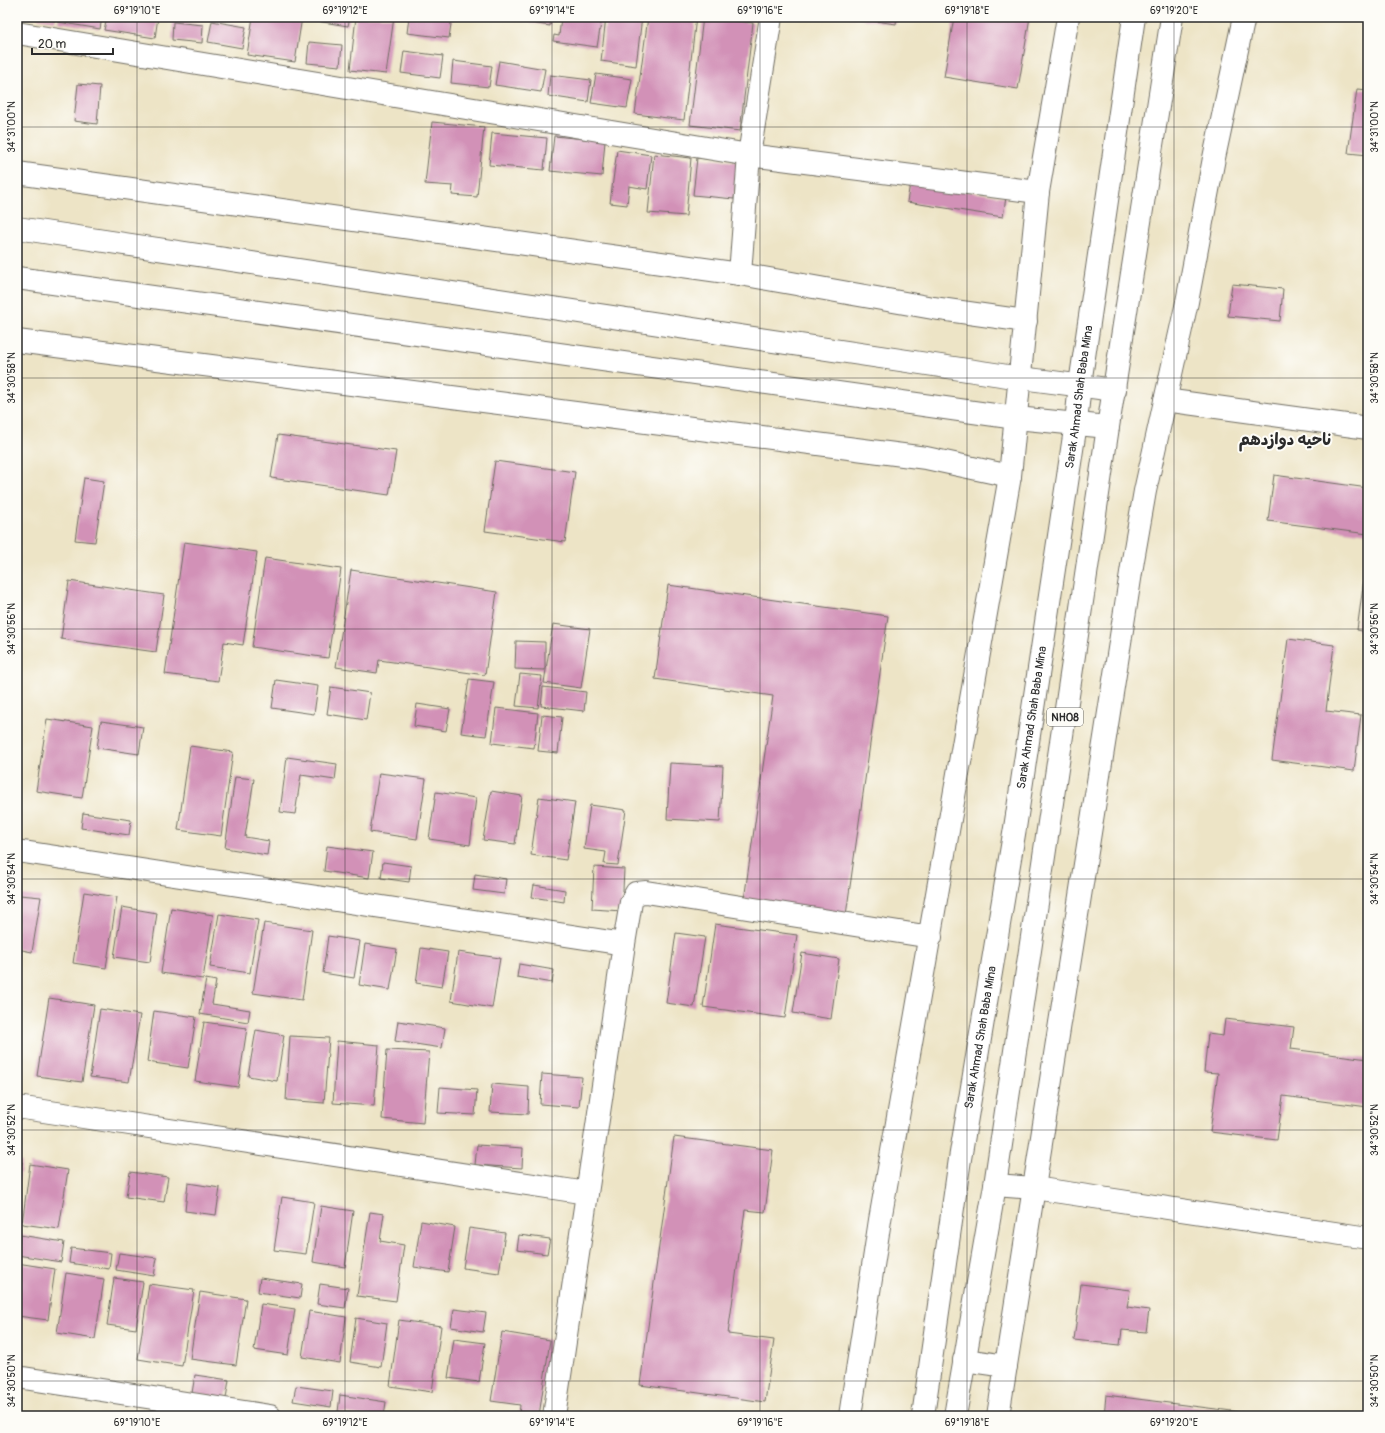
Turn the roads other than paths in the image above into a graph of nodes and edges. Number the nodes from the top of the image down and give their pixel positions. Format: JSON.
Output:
{"nodes":[{"id":1,"x":771,"y":17,"type":"edge"},
{"id":2,"x":1068,"y":17,"type":"edge"},
{"id":3,"x":1134,"y":17,"type":"edge"},
{"id":4,"x":1172,"y":17,"type":"edge"},
{"id":5,"x":1244,"y":17,"type":"edge"},
{"id":6,"x":17,"y":34,"type":"edge"},
{"id":7,"x":749,"y":155,"type":"junction"},
{"id":8,"x":17,"y":173,"type":"edge"},
{"id":9,"x":1038,"y":192,"type":"junction"},
{"id":10,"x":17,"y":228,"type":"edge"},
{"id":11,"x":740,"y":274,"type":"junction"},
{"id":12,"x":17,"y":278,"type":"edge"},
{"id":13,"x":1026,"y":321,"type":"junction"},
{"id":14,"x":17,"y":341,"type":"edge"},
{"id":15,"x":1021,"y":378,"type":"junction"},
{"id":16,"x":1080,"y":384,"type":"junction"},
{"id":17,"x":1115,"y":390,"type":"junction"},
{"id":18,"x":1165,"y":400,"type":"junction"},
{"id":19,"x":1016,"y":418,"type":"junction"},
{"id":20,"x":1076,"y":423,"type":"junction"},
{"id":21,"x":1108,"y":427,"type":"junction"},
{"id":22,"x":1368,"y":428,"type":"edge"},
{"id":23,"x":1010,"y":476,"type":"junction"},
{"id":24,"x":17,"y":851,"type":"edge"},
{"id":25,"x":931,"y":937,"type":"junction"},
{"id":26,"x":624,"y":944,"type":"junction"},
{"id":27,"x":17,"y":1107,"type":"edge"},
{"id":28,"x":996,"y":1185,"type":"junction"},
{"id":29,"x":1034,"y":1188,"type":"junction"},
{"id":30,"x":587,"y":1194,"type":"junction"},
{"id":31,"x":1368,"y":1238,"type":"edge"},
{"id":32,"x":964,"y":1360,"type":"junction"},
{"id":33,"x":1006,"y":1366,"type":"junction"},
{"id":34,"x":17,"y":1377,"type":"edge"},
{"id":35,"x":270,"y":1416,"type":"edge"},
{"id":36,"x":554,"y":1416,"type":"edge"},
{"id":37,"x":850,"y":1416,"type":"edge"},
{"id":38,"x":922,"y":1416,"type":"edge"},
{"id":39,"x":955,"y":1416,"type":"edge"},
{"id":40,"x":998,"y":1416,"type":"edge"}],
"edges":[{"from":1,"to":7,"type":"main road"},
{"from":2,"to":9,"type":"main road"},
{"from":3,"to":16,"type":"main road","name":"Sarak Ahmad Shah Baba Mina","number":"NH08"},
{"from":4,"to":17,"type":"main road","number":"NH08"},
{"from":5,"to":18,"type":"main road"},
{"from":6,"to":7,"type":"main road"},
{"from":7,"to":9,"type":"main road"},
{"from":7,"to":11,"type":"main road"},
{"from":8,"to":11,"type":"main road"},
{"from":9,"to":13,"type":"main road"},
{"from":10,"to":15,"type":"main road"},
{"from":11,"to":13,"type":"main road"},
{"from":12,"to":19,"type":"main road"},
{"from":13,"to":15,"type":"main road"},
{"from":14,"to":23,"type":"main road"},
{"from":15,"to":16,"type":"main road"},
{"from":15,"to":19,"type":"main road"},
{"from":16,"to":17,"type":"main road"},
{"from":16,"to":20,"type":"main road","name":"Sarak Ahmad Shah Baba Mina","number":"NH08"},
{"from":17,"to":21,"type":"main road","number":"NH08"},
{"from":18,"to":22,"type":"main road"},
{"from":18,"to":29,"type":"main road"},
{"from":19,"to":20,"type":"main road"},
{"from":19,"to":23,"type":"main road"},
{"from":20,"to":21,"type":"main road"},
{"from":20,"to":38,"type":"main road","name":"Sarak Ahmad Shah Baba Mina","number":"NH08"},
{"from":21,"to":28,"type":"main road","number":"NH08"},
{"from":23,"to":25,"type":"main road"},
{"from":24,"to":26,"type":"main road"},
{"from":25,"to":26,"type":"main road"},
{"from":25,"to":37,"type":"main road"},
{"from":26,"to":30,"type":"main road"},
{"from":27,"to":30,"type":"main road"},
{"from":28,"to":29,"type":"main road"},
{"from":28,"to":32,"type":"main road","number":"NH08"},
{"from":29,"to":31,"type":"main road"},
{"from":29,"to":33,"type":"main road"},
{"from":30,"to":36,"type":"main road"},
{"from":32,"to":33,"type":"main road"},
{"from":32,"to":39,"type":"main road","number":"NH08"},
{"from":33,"to":40,"type":"main road"},
{"from":34,"to":35,"type":"main road"}]}
